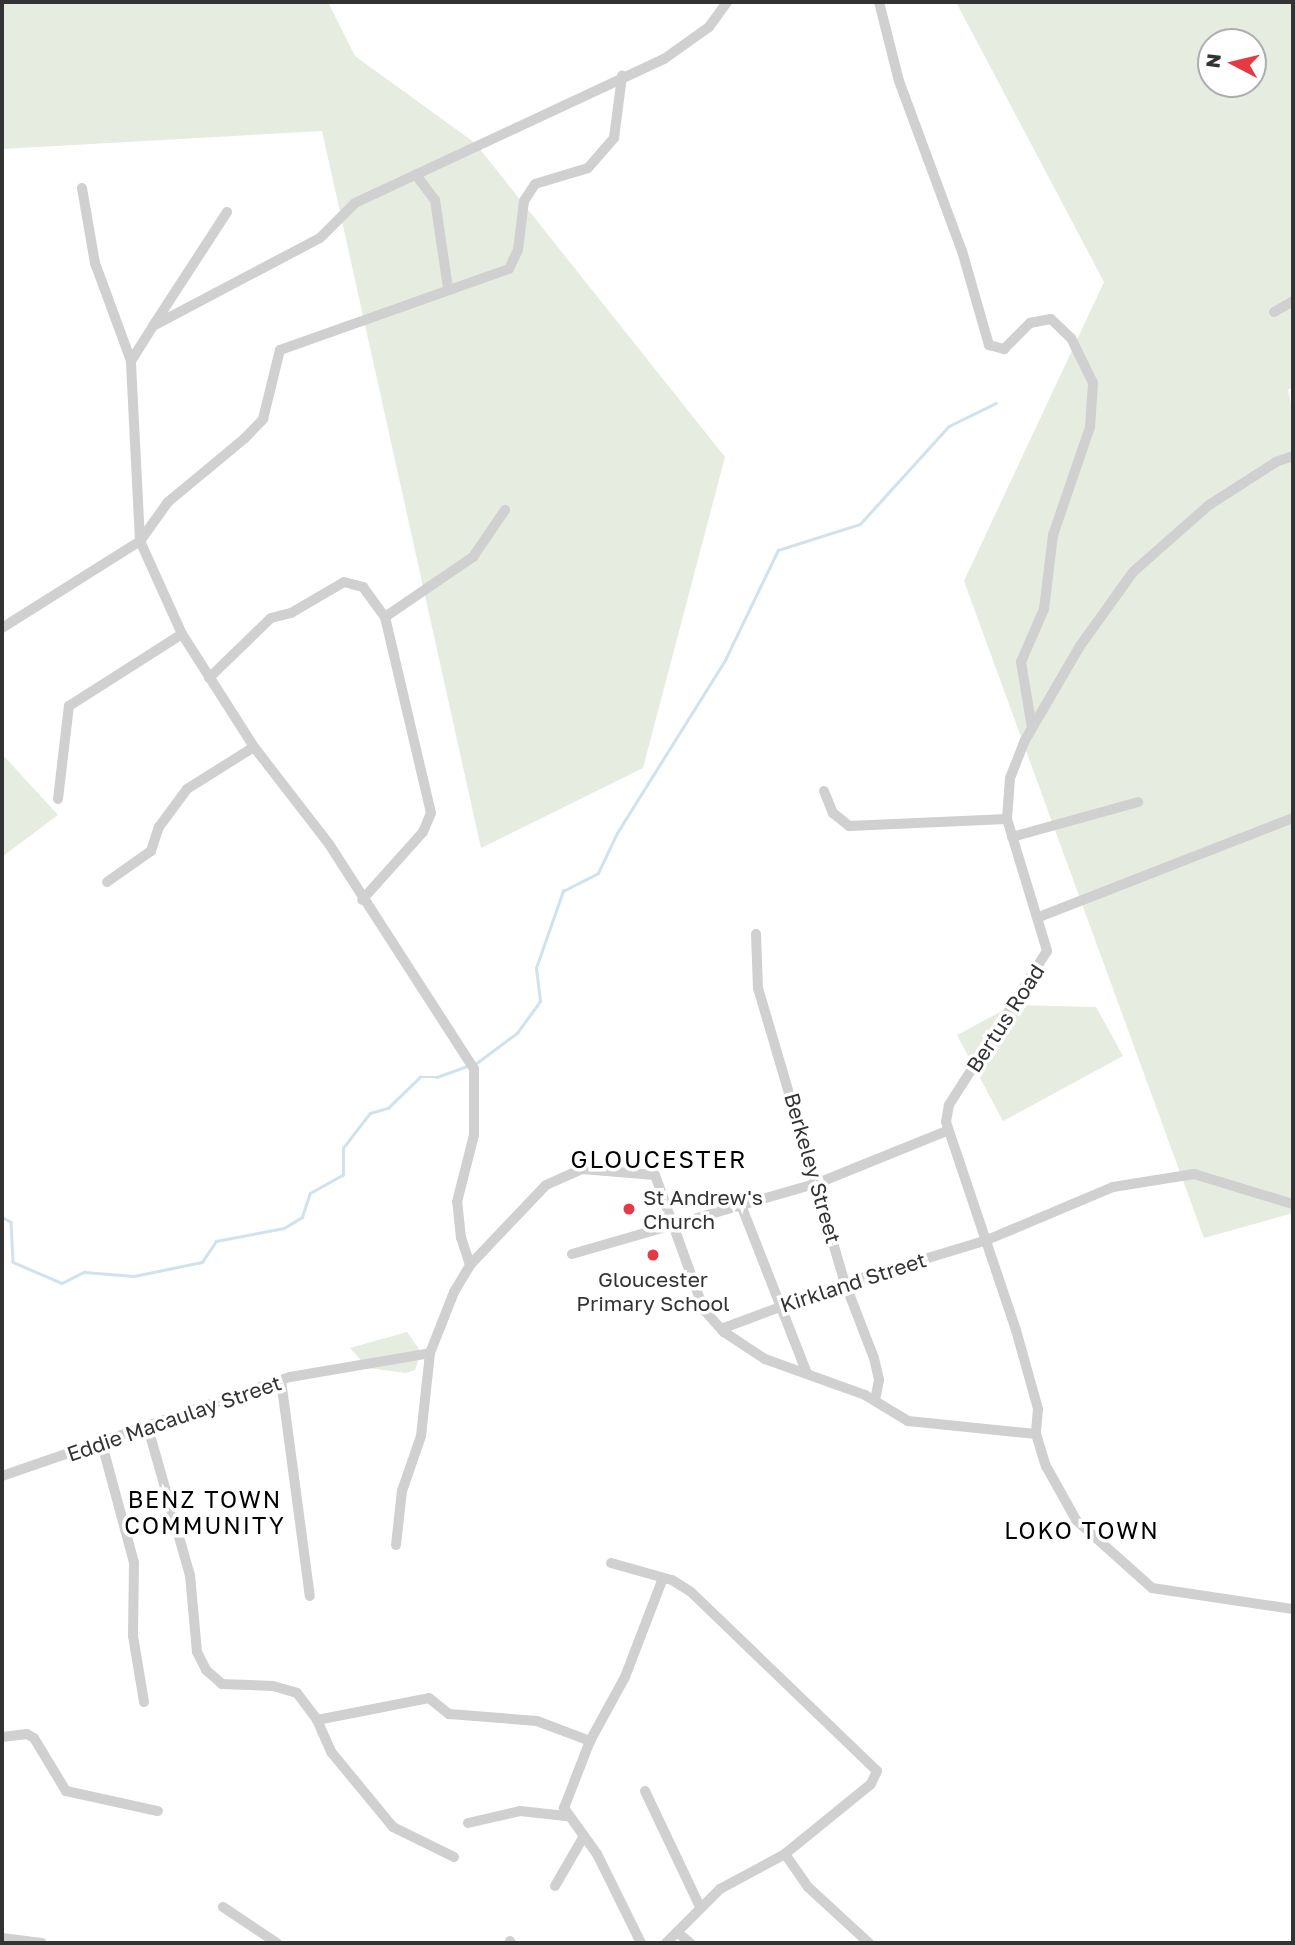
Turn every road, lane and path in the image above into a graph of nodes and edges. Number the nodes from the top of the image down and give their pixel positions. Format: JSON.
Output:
{"nodes":[{"id":1,"x":727,"y":2,"type":"edge"},
{"id":2,"x":879,"y":2,"type":"edge"},
{"id":3,"x":622,"y":76,"type":"junction"},
{"id":4,"x":416,"y":174,"type":"junction"},
{"id":5,"x":82,"y":188,"type":"dead end"},
{"id":6,"x":227,"y":212,"type":"dead end"},
{"id":7,"x":448,"y":288,"type":"junction"},
{"id":8,"x":1293,"y":302,"type":"edge"},
{"id":9,"x":1274,"y":312,"type":"dead end"},
{"id":10,"x":153,"y":326,"type":"junction"},
{"id":11,"x":131,"y":361,"type":"junction"},
{"id":12,"x":1293,"y":456,"type":"edge"},
{"id":13,"x":505,"y":510,"type":"dead end"},
{"id":14,"x":140,"y":541,"type":"junction"},
{"id":15,"x":384,"y":617,"type":"junction"},
{"id":16,"x":2,"y":628,"type":"edge"},
{"id":17,"x":182,"y":634,"type":"junction"},
{"id":18,"x":209,"y":678,"type":"junction"},
{"id":19,"x":1032,"y":728,"type":"junction"},
{"id":20,"x":254,"y":747,"type":"junction"},
{"id":21,"x":824,"y":790,"type":"dead end"},
{"id":22,"x":58,"y":799,"type":"dead end"},
{"id":23,"x":1138,"y":802,"type":"dead end"},
{"id":24,"x":1293,"y":818,"type":"edge"},
{"id":25,"x":1006,"y":819,"type":"junction"},
{"id":26,"x":1012,"y":837,"type":"junction"},
{"id":27,"x":107,"y":882,"type":"dead end"},
{"id":28,"x":362,"y":900,"type":"junction"},
{"id":29,"x":1039,"y":917,"type":"junction"},
{"id":30,"x":756,"y":934,"type":"dead end"},
{"id":31,"x":947,"y":1131,"type":"junction"},
{"id":32,"x":817,"y":1183,"type":"junction"},
{"id":33,"x":1293,"y":1204,"type":"edge"},
{"id":34,"x":741,"y":1205,"type":"junction"},
{"id":35,"x":675,"y":1226,"type":"junction"},
{"id":36,"x":987,"y":1240,"type":"junction"},
{"id":37,"x":572,"y":1254,"type":"dead end"},
{"id":38,"x":470,"y":1265,"type":"junction"},
{"id":39,"x":845,"y":1283,"type":"junction"},
{"id":40,"x":778,"y":1306,"type":"junction"},
{"id":41,"x":721,"y":1329,"type":"junction"},
{"id":42,"x":430,"y":1353,"type":"junction"},
{"id":43,"x":807,"y":1373,"type":"junction"},
{"id":44,"x":281,"y":1380,"type":"junction"},
{"id":45,"x":875,"y":1400,"type":"junction"},
{"id":46,"x":148,"y":1428,"type":"junction"},
{"id":47,"x":1036,"y":1434,"type":"junction"},
{"id":48,"x":102,"y":1444,"type":"junction"},
{"id":49,"x":2,"y":1476,"type":"edge"},
{"id":50,"x":396,"y":1545,"type":"dead end"},
{"id":51,"x":611,"y":1563,"type":"dead end"},
{"id":52,"x":663,"y":1578,"type":"junction"},
{"id":53,"x":310,"y":1596,"type":"dead end"},
{"id":54,"x":1293,"y":1609,"type":"edge"},
{"id":55,"x":144,"y":1702,"type":"dead end"},
{"id":56,"x":317,"y":1720,"type":"junction"},
{"id":57,"x":2,"y":1737,"type":"edge"},
{"id":58,"x":590,"y":1741,"type":"junction"},
{"id":59,"x":645,"y":1791,"type":"dead end"},
{"id":60,"x":158,"y":1811,"type":"dead end"},
{"id":61,"x":566,"y":1816,"type":"junction"},
{"id":62,"x":468,"y":1823,"type":"dead end"},
{"id":63,"x":584,"y":1836,"type":"junction"},
{"id":64,"x":785,"y":1854,"type":"junction"},
{"id":65,"x":454,"y":1857,"type":"dead end"},
{"id":66,"x":555,"y":1886,"type":"dead end"},
{"id":67,"x":223,"y":1907,"type":"dead end"},
{"id":68,"x":700,"y":1907,"type":"junction"},
{"id":69,"x":677,"y":1932,"type":"junction"},
{"id":70,"x":2,"y":1938,"type":"edge"},
{"id":71,"x":42,"y":1943,"type":"edge"},
{"id":72,"x":277,"y":1943,"type":"edge"},
{"id":73,"x":640,"y":1943,"type":"edge"},
{"id":74,"x":666,"y":1943,"type":"edge"},
{"id":75,"x":690,"y":1943,"type":"edge"},
{"id":76,"x":869,"y":1943,"type":"edge"}],
"edges":[{"from":1,"to":3,"type":"street"},
{"from":2,"to":19,"type":"street"},
{"from":3,"to":4,"type":"street"},
{"from":3,"to":7,"type":"street"},
{"from":4,"to":7,"type":"street"},
{"from":4,"to":10,"type":"street"},
{"from":5,"to":11,"type":"street"},
{"from":6,"to":10,"type":"street"},
{"from":7,"to":14,"type":"street"},
{"from":8,"to":9,"type":"street"},
{"from":10,"to":11,"type":"street"},
{"from":11,"to":14,"type":"street"},
{"from":12,"to":19,"type":"street","name":"Bertus Road"},
{"from":13,"to":15,"type":"street"},
{"from":14,"to":16,"type":"street"},
{"from":14,"to":17,"type":"street"},
{"from":15,"to":18,"type":"street"},
{"from":15,"to":28,"type":"street"},
{"from":17,"to":18,"type":"street"},
{"from":17,"to":22,"type":"street"},
{"from":18,"to":20,"type":"street"},
{"from":19,"to":25,"type":"street","name":"Bertus Road"},
{"from":20,"to":27,"type":"street"},
{"from":20,"to":28,"type":"street"},
{"from":21,"to":25,"type":"street"},
{"from":23,"to":26,"type":"street"},
{"from":24,"to":29,"type":"street"},
{"from":25,"to":26,"type":"street","name":"Bertus Road"},
{"from":26,"to":29,"type":"street","name":"Bertus Road"},
{"from":28,"to":38,"type":"street"},
{"from":29,"to":31,"type":"street","name":"Bertus Road"},
{"from":30,"to":32,"type":"street","name":"Berkeley Street"},
{"from":31,"to":32,"type":"street"},
{"from":31,"to":36,"type":"street"},
{"from":32,"to":34,"type":"street"},
{"from":32,"to":39,"type":"street","name":"Berkeley Street"},
{"from":33,"to":36,"type":"street","name":"Kirkland Street"},
{"from":34,"to":35,"type":"street"},
{"from":34,"to":40,"type":"street"},
{"from":35,"to":37,"type":"street"},
{"from":35,"to":38,"type":"street"},
{"from":35,"to":41,"type":"street"},
{"from":36,"to":39,"type":"street","name":"Kirkland Street"},
{"from":36,"to":47,"type":"street"},
{"from":38,"to":42,"type":"street"},
{"from":39,"to":40,"type":"street","name":"Kirkland Street"},
{"from":39,"to":45,"type":"street","name":"Berkeley Street"},
{"from":40,"to":41,"type":"street","name":"Kirkland Street"},
{"from":40,"to":43,"type":"street"},
{"from":41,"to":43,"type":"street"},
{"from":42,"to":44,"type":"street","name":"Eddie Macaulay Street"},
{"from":42,"to":50,"type":"street"},
{"from":43,"to":45,"type":"street"},
{"from":44,"to":46,"type":"street","name":"Eddie Macaulay Street"},
{"from":44,"to":53,"type":"street"},
{"from":45,"to":47,"type":"street"},
{"from":46,"to":48,"type":"street","name":"Eddie Macaulay Street"},
{"from":46,"to":56,"type":"street"},
{"from":47,"to":54,"type":"street"},
{"from":48,"to":49,"type":"street","name":"Eddie Macaulay Street"},
{"from":48,"to":55,"type":"street"},
{"from":51,"to":52,"type":"street"},
{"from":52,"to":58,"type":"street"},
{"from":52,"to":64,"type":"street"},
{"from":56,"to":58,"type":"street"},
{"from":56,"to":65,"type":"street"},
{"from":57,"to":60,"type":"street"},
{"from":58,"to":61,"type":"street"},
{"from":59,"to":68,"type":"street"},
{"from":61,"to":62,"type":"street"},
{"from":61,"to":63,"type":"street"},
{"from":63,"to":66,"type":"street"},
{"from":63,"to":73,"type":"street"},
{"from":64,"to":68,"type":"street"},
{"from":64,"to":76,"type":"street"},
{"from":67,"to":72,"type":"street"},
{"from":68,"to":69,"type":"street"},
{"from":69,"to":74,"type":"street"},
{"from":69,"to":75,"type":"street"},
{"from":70,"to":71,"type":"street"}]}
